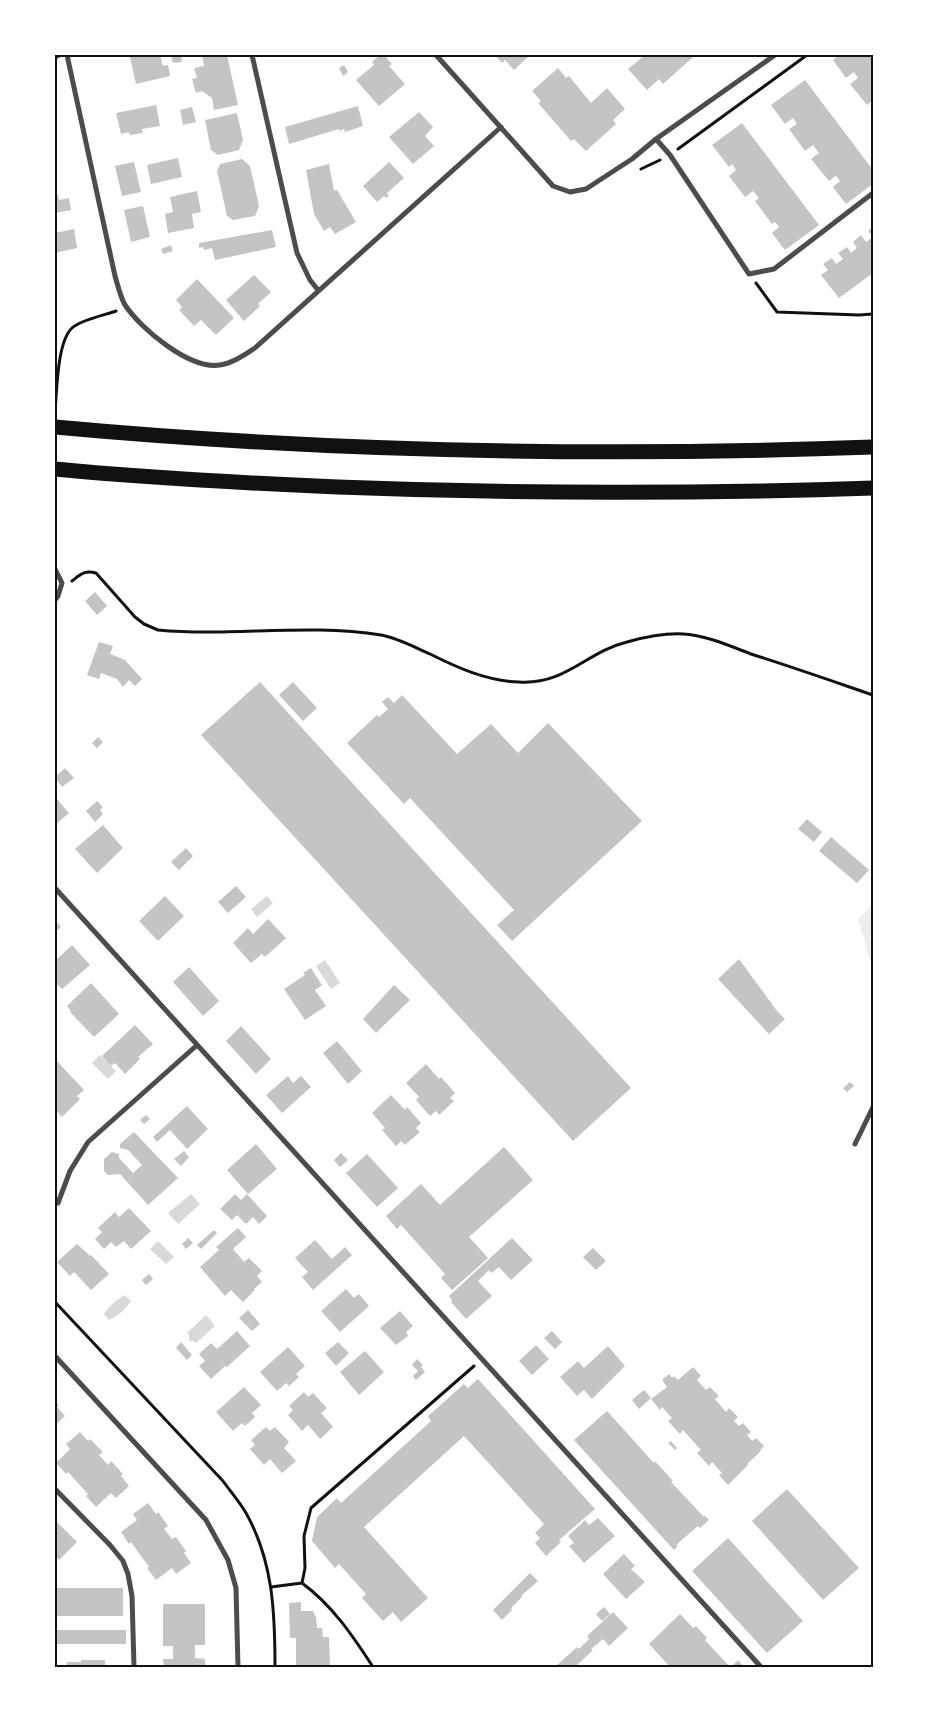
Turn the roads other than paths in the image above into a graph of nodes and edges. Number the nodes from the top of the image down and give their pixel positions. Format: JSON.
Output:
{"nodes":[{"id":1,"x":59,"y":55,"type":"edge"},
{"id":2,"x":67,"y":55,"type":"edge"},
{"id":3,"x":252,"y":55,"type":"edge"},
{"id":4,"x":436,"y":55,"type":"edge"},
{"id":5,"x":775,"y":55,"type":"edge"},
{"id":6,"x":55,"y":56,"type":"edge"},
{"id":7,"x":500,"y":127,"type":"junction"},
{"id":8,"x":656,"y":140,"type":"junction"},
{"id":9,"x":873,"y":193,"type":"edge"},
{"id":10,"x":318,"y":290,"type":"junction"},
{"id":11,"x":55,"y":427,"type":"edge"},
{"id":12,"x":873,"y":446,"type":"edge"},
{"id":13,"x":55,"y":469,"type":"edge"},
{"id":14,"x":873,"y":488,"type":"edge"},
{"id":15,"x":55,"y":569,"type":"edge"},
{"id":16,"x":55,"y":600,"type":"edge"},
{"id":17,"x":55,"y":888,"type":"edge"},
{"id":18,"x":196,"y":1046,"type":"junction"},
{"id":19,"x":873,"y":1107,"type":"edge"},
{"id":20,"x":855,"y":1144,"type":"dead end"},
{"id":21,"x":58,"y":1203,"type":"dead end"},
{"id":22,"x":55,"y":1356,"type":"edge"},
{"id":23,"x":55,"y":1489,"type":"edge"},
{"id":24,"x":134,"y":1667,"type":"edge"},
{"id":25,"x":238,"y":1667,"type":"edge"},
{"id":26,"x":761,"y":1667,"type":"edge"}],
"edges":[{"from":1,"to":6,"type":"street"},
{"from":2,"to":10,"type":"street"},
{"from":3,"to":10,"type":"street"},
{"from":4,"to":7,"type":"street"},
{"from":5,"to":8,"type":"street"},
{"from":7,"to":8,"type":"street"},
{"from":7,"to":10,"type":"street"},
{"from":8,"to":9,"type":"street"},
{"from":11,"to":12,"type":"highway"},
{"from":13,"to":14,"type":"highway"},
{"from":15,"to":16,"type":"street"},
{"from":17,"to":18,"type":"street"},
{"from":18,"to":21,"type":"street"},
{"from":18,"to":26,"type":"street"},
{"from":19,"to":20,"type":"street"},
{"from":22,"to":25,"type":"street"},
{"from":23,"to":24,"type":"street"}]}
